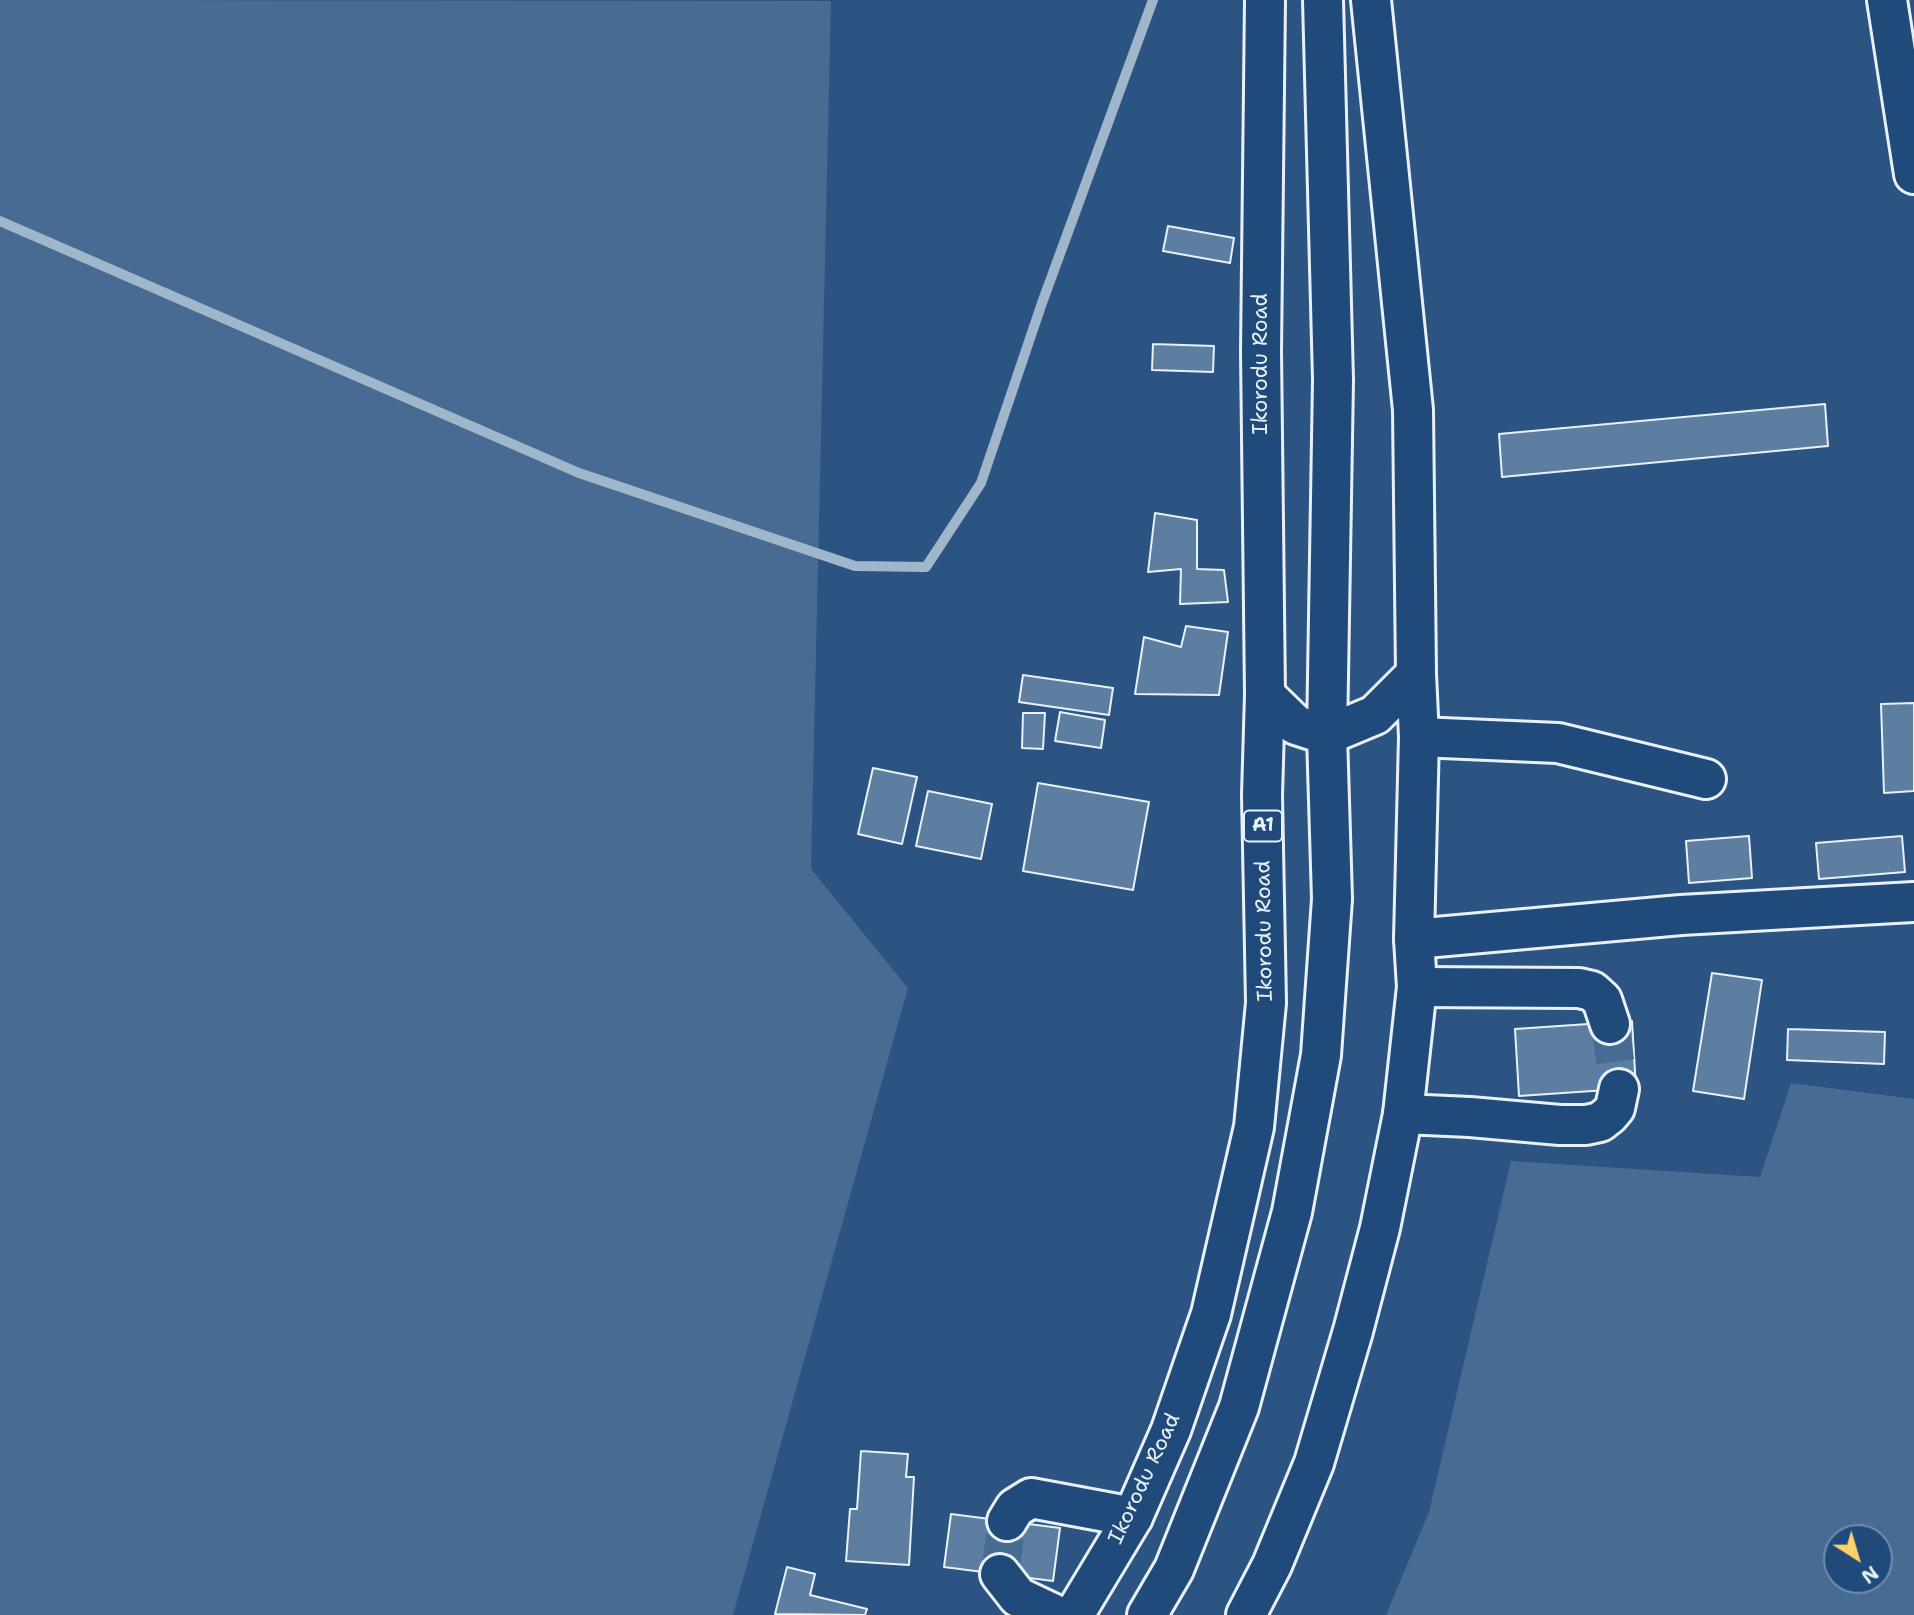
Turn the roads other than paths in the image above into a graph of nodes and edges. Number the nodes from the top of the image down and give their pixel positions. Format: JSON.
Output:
{"nodes":[{"id":1,"x":1265,"y":0,"type":"edge"},
{"id":2,"x":1323,"y":0,"type":"edge"},
{"id":3,"x":1371,"y":0,"type":"edge"},
{"id":4,"x":1887,"y":0,"type":"edge"},
{"id":5,"x":1914,"y":174,"type":"edge"},
{"id":6,"x":1416,"y":674,"type":"junction"},
{"id":7,"x":1265,"y":695,"type":"junction"},
{"id":8,"x":1327,"y":735,"type":"junction"},
{"id":9,"x":1419,"y":737,"type":"junction"},
{"id":10,"x":1706,"y":779,"type":"dead end"},
{"id":11,"x":1914,"y":902,"type":"edge"},
{"id":12,"x":1414,"y":939,"type":"junction"},
{"id":13,"x":1417,"y":987,"type":"junction"},
{"id":14,"x":1611,"y":1024,"type":"tunnel mouth"},
{"id":15,"x":1619,"y":1089,"type":"tunnel mouth"},
{"id":16,"x":1403,"y":1114,"type":"junction"},
{"id":17,"x":1133,"y":1517,"type":"junction"},
{"id":18,"x":1007,"y":1521,"type":"tunnel mouth"},
{"id":19,"x":1000,"y":1574,"type":"dead end"},
{"id":20,"x":1056,"y":1615,"type":"edge"},
{"id":21,"x":1074,"y":1615,"type":"edge"},
{"id":22,"x":1147,"y":1615,"type":"edge"},
{"id":23,"x":1246,"y":1615,"type":"edge"}],
"edges":[{"from":1,"to":7,"type":"main road","name":"Ikorodu Road","number":"A1"},
{"from":2,"to":8,"type":"main road"},
{"from":3,"to":6,"type":"main road"},
{"from":4,"to":5,"type":"main road"},
{"from":6,"to":8,"type":"main road"},
{"from":6,"to":9,"type":"main road"},
{"from":7,"to":8,"type":"main road"},
{"from":7,"to":17,"type":"main road","name":"Ikorodu Road","number":"A1"},
{"from":8,"to":22,"type":"main road"},
{"from":9,"to":10,"type":"main road"},
{"from":9,"to":12,"type":"main road"},
{"from":11,"to":12,"type":"main road"},
{"from":12,"to":13,"type":"main road"},
{"from":13,"to":14,"type":"main road"},
{"from":13,"to":16,"type":"main road"},
{"from":15,"to":16,"type":"main road"},
{"from":16,"to":23,"type":"main road"},
{"from":17,"to":18,"type":"main road"},
{"from":17,"to":21,"type":"main road","name":"Ikorodu Road","number":"A1"},
{"from":19,"to":20,"type":"main road"}]}
